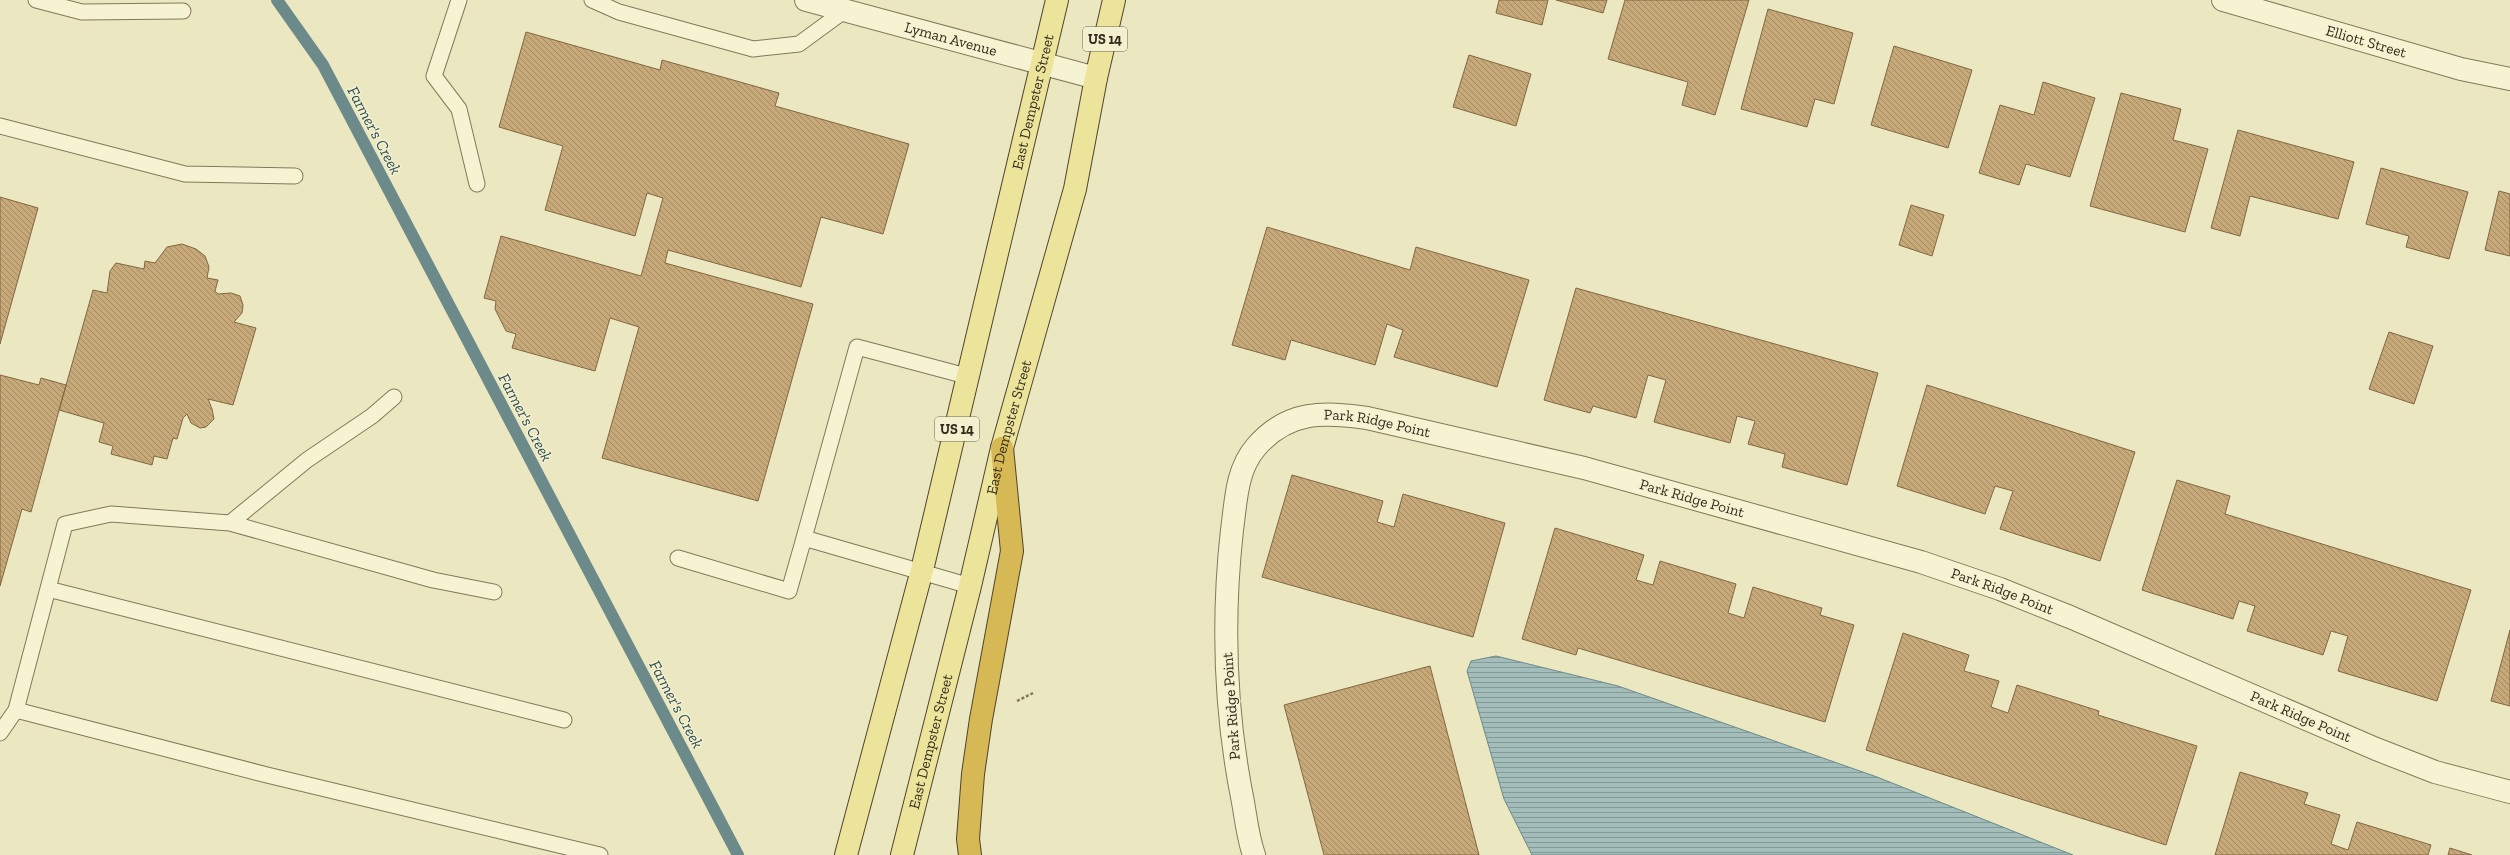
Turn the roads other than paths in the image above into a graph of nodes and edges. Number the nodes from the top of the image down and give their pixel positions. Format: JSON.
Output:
{"nodes":[{"id":1,"x":36,"y":0,"type":"edge"},
{"id":2,"x":459,"y":0,"type":"edge"},
{"id":3,"x":592,"y":0,"type":"edge"},
{"id":4,"x":806,"y":0,"type":"edge"},
{"id":5,"x":1056,"y":0,"type":"edge"},
{"id":6,"x":1114,"y":0,"type":"edge"},
{"id":7,"x":2223,"y":0,"type":"edge"},
{"id":8,"x":183,"y":11,"type":"dead end"},
{"id":9,"x":844,"y":11,"type":"junction"},
{"id":10,"x":1042,"y":63,"type":"junction"},
{"id":11,"x":1096,"y":78,"type":"junction"},
{"id":12,"x":2510,"y":79,"type":"edge"},
{"id":13,"x":0,"y":126,"type":"edge"},
{"id":14,"x":296,"y":176,"type":"dead end"},
{"id":15,"x":477,"y":184,"type":"dead end"},
{"id":16,"x":970,"y":377,"type":"junction"},
{"id":17,"x":394,"y":397,"type":"dead end"},
{"id":18,"x":1002,"y":448,"type":"junction"},
{"id":19,"x":230,"y":523,"type":"junction"},
{"id":20,"x":804,"y":538,"type":"junction"},
{"id":21,"x":678,"y":558,"type":"dead end"},
{"id":22,"x":922,"y":570,"type":"junction"},
{"id":23,"x":970,"y":586,"type":"junction"},
{"id":24,"x":48,"y":589,"type":"junction"},
{"id":25,"x":494,"y":592,"type":"dead end"},
{"id":26,"x":16,"y":710,"type":"junction"},
{"id":27,"x":564,"y":720,"type":"dead end"},
{"id":28,"x":0,"y":733,"type":"edge"},
{"id":29,"x":2510,"y":792,"type":"edge"},
{"id":30,"x":600,"y":855,"type":"edge"},
{"id":31,"x":846,"y":855,"type":"edge"},
{"id":32,"x":902,"y":855,"type":"edge"},
{"id":33,"x":970,"y":855,"type":"edge"},
{"id":34,"x":1254,"y":855,"type":"edge"}],
"edges":[{"from":1,"to":8,"type":"lane"},
{"from":2,"to":15,"type":"lane"},
{"from":3,"to":9,"type":"lane"},
{"from":4,"to":9,"type":"street","name":"Lyman Avenue"},
{"from":5,"to":10,"type":"main road","name":"East Dempster Street","number":"US 14"},
{"from":6,"to":11,"type":"main road","name":"East Dempster Street","number":"US 14"},
{"from":7,"to":12,"type":"street","name":"Elliott Street"},
{"from":9,"to":10,"type":"street","name":"Lyman Avenue"},
{"from":10,"to":11,"type":"street","name":"Lyman Avenue"},
{"from":10,"to":16,"type":"main road","name":"East Dempster Street","number":"US 14"},
{"from":11,"to":18,"type":"main road","name":"East Dempster Street","number":"US 14"},
{"from":13,"to":14,"type":"lane"},
{"from":16,"to":20,"type":"lane"},
{"from":16,"to":22,"type":"main road","name":"East Dempster Street","number":"US 14"},
{"from":17,"to":19,"type":"lane"},
{"from":18,"to":23,"type":"main road","name":"East Dempster Street","number":"US 14"},
{"from":18,"to":33,"type":"highway"},
{"from":19,"to":24,"type":"lane"},
{"from":19,"to":25,"type":"lane"},
{"from":20,"to":21,"type":"lane"},
{"from":20,"to":22,"type":"lane"},
{"from":22,"to":23,"type":"lane"},
{"from":22,"to":31,"type":"main road","name":"East Dempster Street","number":"US 14"},
{"from":23,"to":32,"type":"main road","name":"East Dempster Street","number":"US 14"},
{"from":24,"to":26,"type":"lane"},
{"from":24,"to":27,"type":"lane"},
{"from":26,"to":28,"type":"lane"},
{"from":26,"to":30,"type":"lane"},
{"from":29,"to":34,"type":"street","name":"Park Ridge Point"}]}
